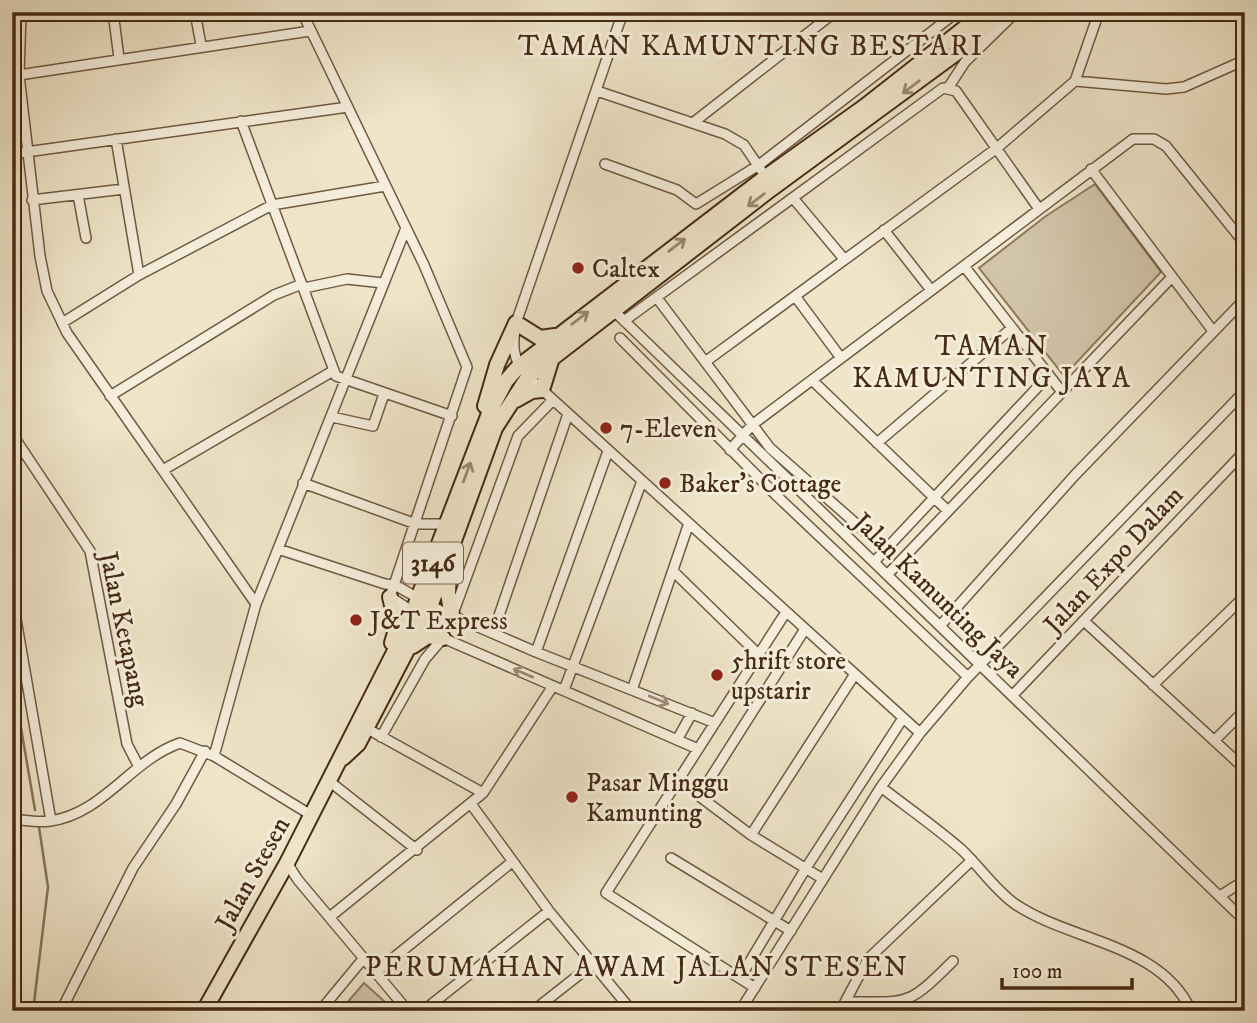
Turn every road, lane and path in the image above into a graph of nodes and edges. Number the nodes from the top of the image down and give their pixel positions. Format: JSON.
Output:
{"nodes":[{"id":1,"x":20,"y":12,"type":"edge"},
{"id":2,"x":113,"y":12,"type":"edge"},
{"id":3,"x":195,"y":12,"type":"edge"},
{"id":4,"x":302,"y":12,"type":"edge"},
{"id":5,"x":623,"y":12,"type":"edge"},
{"id":6,"x":835,"y":12,"type":"edge"},
{"id":7,"x":957,"y":12,"type":"edge"},
{"id":8,"x":985,"y":12,"type":"edge"},
{"id":9,"x":1002,"y":12,"type":"edge"},
{"id":10,"x":1016,"y":12,"type":"edge"},
{"id":11,"x":1099,"y":12,"type":"edge"},
{"id":12,"x":310,"y":30,"type":"junction"},
{"id":13,"x":201,"y":45,"type":"junction"},
{"id":14,"x":120,"y":58,"type":"junction"},
{"id":15,"x":1245,"y":60,"type":"edge"},
{"id":16,"x":19,"y":75,"type":"junction"},
{"id":17,"x":1075,"y":81,"type":"junction"},
{"id":18,"x":948,"y":88,"type":"junction"},
{"id":19,"x":597,"y":91,"type":"junction"},
{"id":20,"x":348,"y":107,"type":"junction"},
{"id":21,"x":868,"y":112,"type":"junction"},
{"id":22,"x":241,"y":121,"type":"junction"},
{"id":23,"x":694,"y":122,"type":"junction"},
{"id":24,"x":116,"y":139,"type":"junction"},
{"id":25,"x":998,"y":148,"type":"junction"},
{"id":26,"x":27,"y":151,"type":"junction"},
{"id":27,"x":12,"y":154,"type":"edge"},
{"id":28,"x":606,"y":164,"type":"dead end"},
{"id":29,"x":1091,"y":169,"type":"junction"},
{"id":30,"x":761,"y":172,"type":"junction"},
{"id":31,"x":385,"y":186,"type":"junction"},
{"id":32,"x":124,"y":189,"type":"junction"},
{"id":33,"x":78,"y":195,"type":"junction"},
{"id":34,"x":793,"y":198,"type":"junction"},
{"id":35,"x":32,"y":200,"type":"junction"},
{"id":36,"x":272,"y":205,"type":"junction"},
{"id":37,"x":1039,"y":209,"type":"junction"},
{"id":38,"x":405,"y":228,"type":"junction"},
{"id":39,"x":884,"y":230,"type":"junction"},
{"id":40,"x":86,"y":238,"type":"dead end"},
{"id":41,"x":1245,"y":244,"type":"edge"},
{"id":42,"x":844,"y":259,"type":"junction"},
{"id":43,"x":964,"y":265,"type":"junction"},
{"id":44,"x":139,"y":275,"type":"junction"},
{"id":45,"x":1172,"y":277,"type":"junction"},
{"id":46,"x":383,"y":283,"type":"junction"},
{"id":47,"x":303,"y":286,"type":"junction"},
{"id":48,"x":931,"y":290,"type":"junction"},
{"id":49,"x":795,"y":296,"type":"junction"},
{"id":50,"x":657,"y":298,"type":"junction"},
{"id":51,"x":1245,"y":299,"type":"edge"},
{"id":52,"x":607,"y":305,"type":"junction"},
{"id":53,"x":624,"y":321,"type":"junction"},
{"id":54,"x":62,"y":323,"type":"junction"},
{"id":55,"x":516,"y":323,"type":"junction"},
{"id":56,"x":1012,"y":328,"type":"junction"},
{"id":57,"x":1213,"y":331,"type":"junction"},
{"id":58,"x":557,"y":336,"type":"junction"},
{"id":59,"x":620,"y":338,"type":"dead end"},
{"id":60,"x":554,"y":356,"type":"junction"},
{"id":61,"x":841,"y":358,"type":"junction"},
{"id":62,"x":705,"y":362,"type":"junction"},
{"id":63,"x":333,"y":371,"type":"junction"},
{"id":64,"x":523,"y":372,"type":"junction"},
{"id":65,"x":1049,"y":375,"type":"junction"},
{"id":66,"x":812,"y":380,"type":"junction"},
{"id":67,"x":346,"y":381,"type":"junction"},
{"id":68,"x":542,"y":390,"type":"junction"},
{"id":69,"x":1245,"y":391,"type":"edge"},
{"id":70,"x":1062,"y":392,"type":"junction"},
{"id":71,"x":384,"y":394,"type":"junction"},
{"id":72,"x":110,"y":396,"type":"junction"},
{"id":73,"x":553,"y":400,"type":"junction"},
{"id":74,"x":503,"y":412,"type":"junction"},
{"id":75,"x":568,"y":414,"type":"junction"},
{"id":76,"x":452,"y":416,"type":"junction"},
{"id":77,"x":332,"y":417,"type":"junction"},
{"id":78,"x":752,"y":425,"type":"junction"},
{"id":79,"x":483,"y":432,"type":"junction"},
{"id":80,"x":12,"y":434,"type":"edge"},
{"id":81,"x":743,"y":436,"type":"junction"},
{"id":82,"x":877,"y":443,"type":"junction"},
{"id":83,"x":608,"y":450,"type":"junction"},
{"id":84,"x":730,"y":450,"type":"junction"},
{"id":85,"x":1245,"y":451,"type":"edge"},
{"id":86,"x":163,"y":470,"type":"junction"},
{"id":87,"x":642,"y":481,"type":"junction"},
{"id":88,"x":303,"y":483,"type":"junction"},
{"id":89,"x":934,"y":498,"type":"junction"},
{"id":90,"x":466,"y":511,"type":"junction"},
{"id":91,"x":948,"y":511,"type":"junction"},
{"id":92,"x":689,"y":523,"type":"junction"},
{"id":93,"x":416,"y":524,"type":"junction"},
{"id":94,"x":449,"y":524,"type":"junction"},
{"id":95,"x":278,"y":549,"type":"junction"},
{"id":96,"x":886,"y":550,"type":"junction"},
{"id":97,"x":874,"y":562,"type":"junction"},
{"id":98,"x":673,"y":570,"type":"junction"},
{"id":99,"x":887,"y":575,"type":"junction"},
{"id":100,"x":390,"y":588,"type":"junction"},
{"id":101,"x":12,"y":596,"type":"edge"},
{"id":102,"x":1245,"y":596,"type":"edge"},
{"id":103,"x":425,"y":601,"type":"junction"},
{"id":104,"x":256,"y":604,"type":"junction"},
{"id":105,"x":786,"y":612,"type":"junction"},
{"id":106,"x":418,"y":616,"type":"junction"},
{"id":107,"x":452,"y":616,"type":"junction"},
{"id":108,"x":1084,"y":621,"type":"junction"},
{"id":109,"x":940,"y":626,"type":"junction"},
{"id":110,"x":805,"y":629,"type":"junction"},
{"id":111,"x":492,"y":633,"type":"junction"},
{"id":112,"x":443,"y":638,"type":"junction"},
{"id":113,"x":536,"y":652,"type":"junction"},
{"id":114,"x":758,"y":654,"type":"junction"},
{"id":115,"x":405,"y":655,"type":"junction"},
{"id":116,"x":980,"y":665,"type":"junction"},
{"id":117,"x":574,"y":667,"type":"junction"},
{"id":118,"x":855,"y":674,"type":"junction"},
{"id":119,"x":968,"y":677,"type":"junction"},
{"id":120,"x":1153,"y":685,"type":"junction"},
{"id":121,"x":553,"y":686,"type":"junction"},
{"id":122,"x":564,"y":690,"type":"junction"},
{"id":123,"x":632,"y":690,"type":"junction"},
{"id":124,"x":372,"y":693,"type":"junction"},
{"id":125,"x":1012,"y":696,"type":"junction"},
{"id":126,"x":1245,"y":710,"type":"edge"},
{"id":127,"x":692,"y":713,"type":"junction"},
{"id":128,"x":903,"y":718,"type":"junction"},
{"id":129,"x":715,"y":723,"type":"junction"},
{"id":130,"x":366,"y":728,"type":"junction"},
{"id":131,"x":920,"y":733,"type":"junction"},
{"id":132,"x":381,"y":737,"type":"junction"},
{"id":133,"x":677,"y":740,"type":"junction"},
{"id":134,"x":1215,"y":740,"type":"junction"},
{"id":135,"x":698,"y":749,"type":"junction"},
{"id":136,"x":205,"y":751,"type":"junction"},
{"id":137,"x":214,"y":756,"type":"junction"},
{"id":138,"x":342,"y":759,"type":"junction"},
{"id":139,"x":139,"y":767,"type":"junction"},
{"id":140,"x":1245,"y":769,"type":"edge"},
{"id":141,"x":330,"y":781,"type":"junction"},
{"id":142,"x":881,"y":787,"type":"junction"},
{"id":143,"x":483,"y":793,"type":"junction"},
{"id":144,"x":471,"y":804,"type":"junction"},
{"id":145,"x":312,"y":815,"type":"junction"},
{"id":146,"x":12,"y":819,"type":"edge"},
{"id":147,"x":51,"y":821,"type":"junction"},
{"id":148,"x":751,"y":835,"type":"junction"},
{"id":149,"x":416,"y":850,"type":"junction"},
{"id":150,"x":671,"y":858,"type":"dead end"},
{"id":151,"x":972,"y":860,"type":"junction"},
{"id":152,"x":512,"y":862,"type":"junction"},
{"id":153,"x":286,"y":863,"type":"junction"},
{"id":154,"x":806,"y":868,"type":"junction"},
{"id":155,"x":823,"y":880,"type":"junction"},
{"id":156,"x":1245,"y":880,"type":"edge"},
{"id":157,"x":1220,"y":896,"type":"junction"},
{"id":158,"x":549,"y":911,"type":"junction"},
{"id":159,"x":331,"y":916,"type":"junction"},
{"id":160,"x":775,"y":920,"type":"junction"},
{"id":161,"x":1245,"y":921,"type":"edge"},
{"id":162,"x":791,"y":931,"type":"junction"},
{"id":163,"x":363,"y":958,"type":"junction"},
{"id":164,"x":953,"y":961,"type":"dead end"},
{"id":165,"x":594,"y":963,"type":"junction"},
{"id":166,"x":376,"y":972,"type":"junction"},
{"id":167,"x":740,"y":978,"type":"junction"},
{"id":168,"x":755,"y":988,"type":"junction"},
{"id":169,"x":12,"y":1005,"type":"edge"},
{"id":170,"x":844,"y":1007,"type":"edge"},
{"id":171,"x":32,"y":1011,"type":"edge"},
{"id":172,"x":61,"y":1011,"type":"edge"},
{"id":173,"x":204,"y":1011,"type":"edge"},
{"id":174,"x":320,"y":1011,"type":"edge"},
{"id":175,"x":408,"y":1011,"type":"edge"},
{"id":176,"x":423,"y":1011,"type":"edge"},
{"id":177,"x":533,"y":1011,"type":"edge"},
{"id":178,"x":632,"y":1011,"type":"edge"},
{"id":179,"x":740,"y":1011,"type":"edge"},
{"id":180,"x":1191,"y":1011,"type":"edge"}],
"edges":[{"from":1,"to":16,"type":"street"},
{"from":2,"to":14,"type":"street"},
{"from":3,"to":13,"type":"street"},
{"from":4,"to":12,"type":"street"},
{"from":5,"to":19,"type":"street"},
{"from":6,"to":23,"type":"street"},
{"from":7,"to":30,"type":"street"},
{"from":8,"to":21,"type":"main road","number":"3146"},
{"from":9,"to":21,"type":"main road","number":"3146","one_way":true},
{"from":10,"to":18,"type":"street"},
{"from":11,"to":17,"type":"street"},
{"from":12,"to":13,"type":"street"},
{"from":12,"to":20,"type":"street"},
{"from":13,"to":14,"type":"street"},
{"from":14,"to":16,"type":"street"},
{"from":15,"to":17,"type":"street"},
{"from":16,"to":26,"type":"street"},
{"from":17,"to":25,"type":"street"},
{"from":18,"to":25,"type":"street"},
{"from":18,"to":34,"type":"street"},
{"from":19,"to":23,"type":"street"},
{"from":19,"to":55,"type":"street"},
{"from":20,"to":22,"type":"street"},
{"from":20,"to":31,"type":"street"},
{"from":21,"to":30,"type":"main road","number":"3146"},
{"from":21,"to":52,"type":"main road","number":"3146","one_way":true},
{"from":22,"to":24,"type":"street"},
{"from":22,"to":36,"type":"street"},
{"from":23,"to":30,"type":"street"},
{"from":24,"to":26,"type":"street"},
{"from":24,"to":32,"type":"street"},
{"from":25,"to":37,"type":"street"},
{"from":25,"to":39,"type":"street"},
{"from":26,"to":27,"type":"street"},
{"from":26,"to":35,"type":"street"},
{"from":28,"to":30,"type":"street"},
{"from":29,"to":37,"type":"street"},
{"from":29,"to":41,"type":"street"},
{"from":29,"to":45,"type":"street"},
{"from":52,"to":30,"type":"main road","number":"3146","one_way":true},
{"from":31,"to":36,"type":"street"},
{"from":31,"to":38,"type":"street"},
{"from":32,"to":33,"type":"street"},
{"from":32,"to":44,"type":"street"},
{"from":33,"to":35,"type":"street"},
{"from":33,"to":40,"type":"street"},
{"from":34,"to":42,"type":"street"},
{"from":34,"to":50,"type":"street"},
{"from":35,"to":54,"type":"street"},
{"from":36,"to":44,"type":"street"},
{"from":36,"to":47,"type":"street"},
{"from":37,"to":43,"type":"street"},
{"from":38,"to":46,"type":"street"},
{"from":38,"to":76,"type":"street"},
{"from":39,"to":42,"type":"street"},
{"from":39,"to":48,"type":"street"},
{"from":42,"to":49,"type":"street"},
{"from":43,"to":48,"type":"street"},
{"from":43,"to":56,"type":"street"},
{"from":44,"to":54,"type":"street"},
{"from":45,"to":57,"type":"street"},
{"from":45,"to":70,"type":"street"},
{"from":46,"to":47,"type":"street"},
{"from":46,"to":67,"type":"street"},
{"from":47,"to":63,"type":"street"},
{"from":47,"to":72,"type":"street"},
{"from":48,"to":61,"type":"street"},
{"from":49,"to":61,"type":"street"},
{"from":49,"to":62,"type":"street"},
{"from":50,"to":53,"type":"street"},
{"from":50,"to":62,"type":"street"},
{"from":51,"to":57,"type":"street"},
{"from":52,"to":53,"type":"street","name":"Jalan Kamunting Jaya"},
{"from":58,"to":52,"type":"main road","number":"3146","one_way":true},
{"from":52,"to":60,"type":"main road","number":"3146"},
{"from":53,"to":81,"type":"street","name":"Jalan Kamunting Jaya"},
{"from":54,"to":72,"type":"street"},
{"from":55,"to":58,"type":"main road"},
{"from":55,"to":64,"type":"street"},
{"from":55,"to":79,"type":"main road"},
{"from":56,"to":65,"type":"street"},
{"from":56,"to":82,"type":"street"},
{"from":57,"to":109,"type":"street"},
{"from":58,"to":64,"type":"main road","number":"3146"},
{"from":59,"to":84,"type":"street"},
{"from":60,"to":64,"type":"main road","number":"3146"},
{"from":60,"to":68,"type":"main road"},
{"from":61,"to":66,"type":"street"},
{"from":62,"to":78,"type":"street"},
{"from":63,"to":67,"type":"street"},
{"from":63,"to":86,"type":"street"},
{"from":64,"to":68,"type":"street"},
{"from":64,"to":74,"type":"main road","number":"3146"},
{"from":64,"to":79,"type":"main road","number":"3146"},
{"from":65,"to":70,"type":"street"},
{"from":65,"to":89,"type":"street"},
{"from":66,"to":78,"type":"street"},
{"from":66,"to":82,"type":"street"},
{"from":67,"to":71,"type":"street"},
{"from":67,"to":77,"type":"street"},
{"from":68,"to":73,"type":"street"},
{"from":68,"to":74,"type":"main road"},
{"from":69,"to":116,"type":"street"},
{"from":70,"to":91,"type":"street"},
{"from":71,"to":76,"type":"street"},
{"from":71,"to":77,"type":"street"},
{"from":72,"to":86,"type":"street"},
{"from":73,"to":75,"type":"street"},
{"from":73,"to":107,"type":"street"},
{"from":74,"to":90,"type":"main road","number":"3146"},
{"from":75,"to":83,"type":"street"},
{"from":75,"to":111,"type":"street"},
{"from":76,"to":93,"type":"street"},
{"from":77,"to":88,"type":"street"},
{"from":78,"to":81,"type":"street"},
{"from":78,"to":96,"type":"street"},
{"from":94,"to":79,"type":"main road","number":"3146","one_way":true},
{"from":80,"to":139,"type":"street","name":"Jalan Ketapang"},
{"from":81,"to":84,"type":"street"},
{"from":81,"to":97,"type":"street","name":"Jalan Kamunting Jaya"},
{"from":82,"to":89,"type":"street"},
{"from":83,"to":87,"type":"street"},
{"from":83,"to":113,"type":"street"},
{"from":84,"to":119,"type":"street"},
{"from":85,"to":108,"type":"street","name":"Jalan Expo Dalam"},
{"from":86,"to":104,"type":"street"},
{"from":87,"to":92,"type":"street"},
{"from":87,"to":117,"type":"street"},
{"from":88,"to":93,"type":"street"},
{"from":88,"to":95,"type":"street"},
{"from":89,"to":91,"type":"street"},
{"from":89,"to":96,"type":"street"},
{"from":90,"to":103,"type":"main road","number":"3146"},
{"from":90,"to":107,"type":"main road"},
{"from":91,"to":99,"type":"street"},
{"from":92,"to":98,"type":"street"},
{"from":92,"to":105,"type":"street"},
{"from":93,"to":94,"type":"street"},
{"from":93,"to":100,"type":"street"},
{"from":94,"to":103,"type":"main road","number":"3146"},
{"from":95,"to":100,"type":"street"},
{"from":95,"to":104,"type":"street"},
{"from":96,"to":97,"type":"street"},
{"from":97,"to":99,"type":"street","name":"Jalan Kamunting Jaya"},
{"from":98,"to":114,"type":"street"},
{"from":98,"to":123,"type":"street"},
{"from":99,"to":109,"type":"street","name":"Jalan Kamunting Jaya"},
{"from":100,"to":103,"type":"street"},
{"from":100,"to":106,"type":"street"},
{"from":100,"to":124,"type":"main road"},
{"from":101,"to":147,"type":"street"},
{"from":102,"to":120,"type":"street"},
{"from":103,"to":106,"type":"main road","number":"3146"},
{"from":103,"to":107,"type":"street"},
{"from":104,"to":137,"type":"street"},
{"from":105,"to":110,"type":"street"},
{"from":105,"to":114,"type":"street"},
{"from":106,"to":112,"type":"street"},
{"from":106,"to":115,"type":"main road","number":"3146"},
{"from":106,"to":124,"type":"main road","number":"3146"},
{"from":107,"to":111,"type":"street"},
{"from":108,"to":120,"type":"street"},
{"from":108,"to":125,"type":"street","name":"Jalan Expo Dalam"},
{"from":109,"to":116,"type":"street","name":"Jalan Kamunting Jaya"},
{"from":110,"to":118,"type":"street"},
{"from":110,"to":148,"type":"street"},
{"from":111,"to":113,"type":"street"},
{"from":112,"to":115,"type":"main road"},
{"from":121,"to":112,"type":"street","one_way":true},
{"from":112,"to":132,"type":"street"},
{"from":113,"to":117,"type":"street"},
{"from":114,"to":129,"type":"street"},
{"from":115,"to":130,"type":"main road","number":"3146"},
{"from":116,"to":119,"type":"street"},
{"from":116,"to":125,"type":"street","name":"Jalan Kamunting Jaya"},
{"from":117,"to":122,"type":"street"},
{"from":117,"to":123,"type":"street"},
{"from":118,"to":128,"type":"street"},
{"from":118,"to":148,"type":"street"},
{"from":119,"to":131,"type":"street"},
{"from":120,"to":134,"type":"street"},
{"from":121,"to":122,"type":"street"},
{"from":121,"to":143,"type":"street"},
{"from":122,"to":133,"type":"street"},
{"from":123,"to":127,"type":"street","one_way":true},
{"from":124,"to":138,"type":"main road","number":"3146"},
{"from":125,"to":157,"type":"street","name":"Jalan Kamunting Jaya"},
{"from":126,"to":134,"type":"street"},
{"from":127,"to":129,"type":"street"},
{"from":127,"to":133,"type":"street"},
{"from":128,"to":131,"type":"street"},
{"from":128,"to":154,"type":"street"},
{"from":129,"to":135,"type":"street"},
{"from":130,"to":132,"type":"street"},
{"from":130,"to":138,"type":"main road","number":"3146"},
{"from":131,"to":142,"type":"street"},
{"from":132,"to":143,"type":"street"},
{"from":133,"to":135,"type":"street"},
{"from":134,"to":140,"type":"street"},
{"from":135,"to":167,"type":"street"},
{"from":136,"to":137,"type":"street"},
{"from":136,"to":139,"type":"street"},
{"from":136,"to":172,"type":"street"},
{"from":137,"to":145,"type":"street"},
{"from":138,"to":141,"type":"main road","name":"Jalan Stesen","number":"3146"},
{"from":139,"to":147,"type":"street"},
{"from":141,"to":145,"type":"main road","name":"Jalan Stesen","number":"3146"},
{"from":141,"to":149,"type":"street"},
{"from":142,"to":151,"type":"street"},
{"from":142,"to":155,"type":"street"},
{"from":143,"to":144,"type":"street"},
{"from":144,"to":149,"type":"street"},
{"from":144,"to":152,"type":"street"},
{"from":145,"to":153,"type":"main road","name":"Jalan Stesen","number":"3146"},
{"from":146,"to":147,"type":"street"},
{"from":148,"to":154,"type":"street"},
{"from":149,"to":159,"type":"street"},
{"from":150,"to":160,"type":"street"},
{"from":151,"to":170,"type":"street"},
{"from":151,"to":180,"type":"street"},
{"from":152,"to":158,"type":"street"},
{"from":152,"to":166,"type":"street"},
{"from":153,"to":159,"type":"street"},
{"from":153,"to":173,"type":"main road","name":"Jalan Stesen","number":"3146"},
{"from":154,"to":155,"type":"street"},
{"from":154,"to":160,"type":"street"},
{"from":155,"to":162,"type":"street"},
{"from":156,"to":157,"type":"street"},
{"from":157,"to":161,"type":"street","name":"Jalan Kamunting Jaya"},
{"from":158,"to":165,"type":"street"},
{"from":158,"to":176,"type":"street"},
{"from":159,"to":163,"type":"street"},
{"from":160,"to":162,"type":"street"},
{"from":160,"to":167,"type":"street"},
{"from":162,"to":168,"type":"street"},
{"from":163,"to":166,"type":"street"},
{"from":163,"to":174,"type":"street"},
{"from":164,"to":170,"type":"street"},
{"from":165,"to":177,"type":"street"},
{"from":165,"to":178,"type":"street"},
{"from":166,"to":175,"type":"street"},
{"from":167,"to":168,"type":"street"},
{"from":168,"to":179,"type":"street"},
{"from":169,"to":171,"type":"street"}]}
